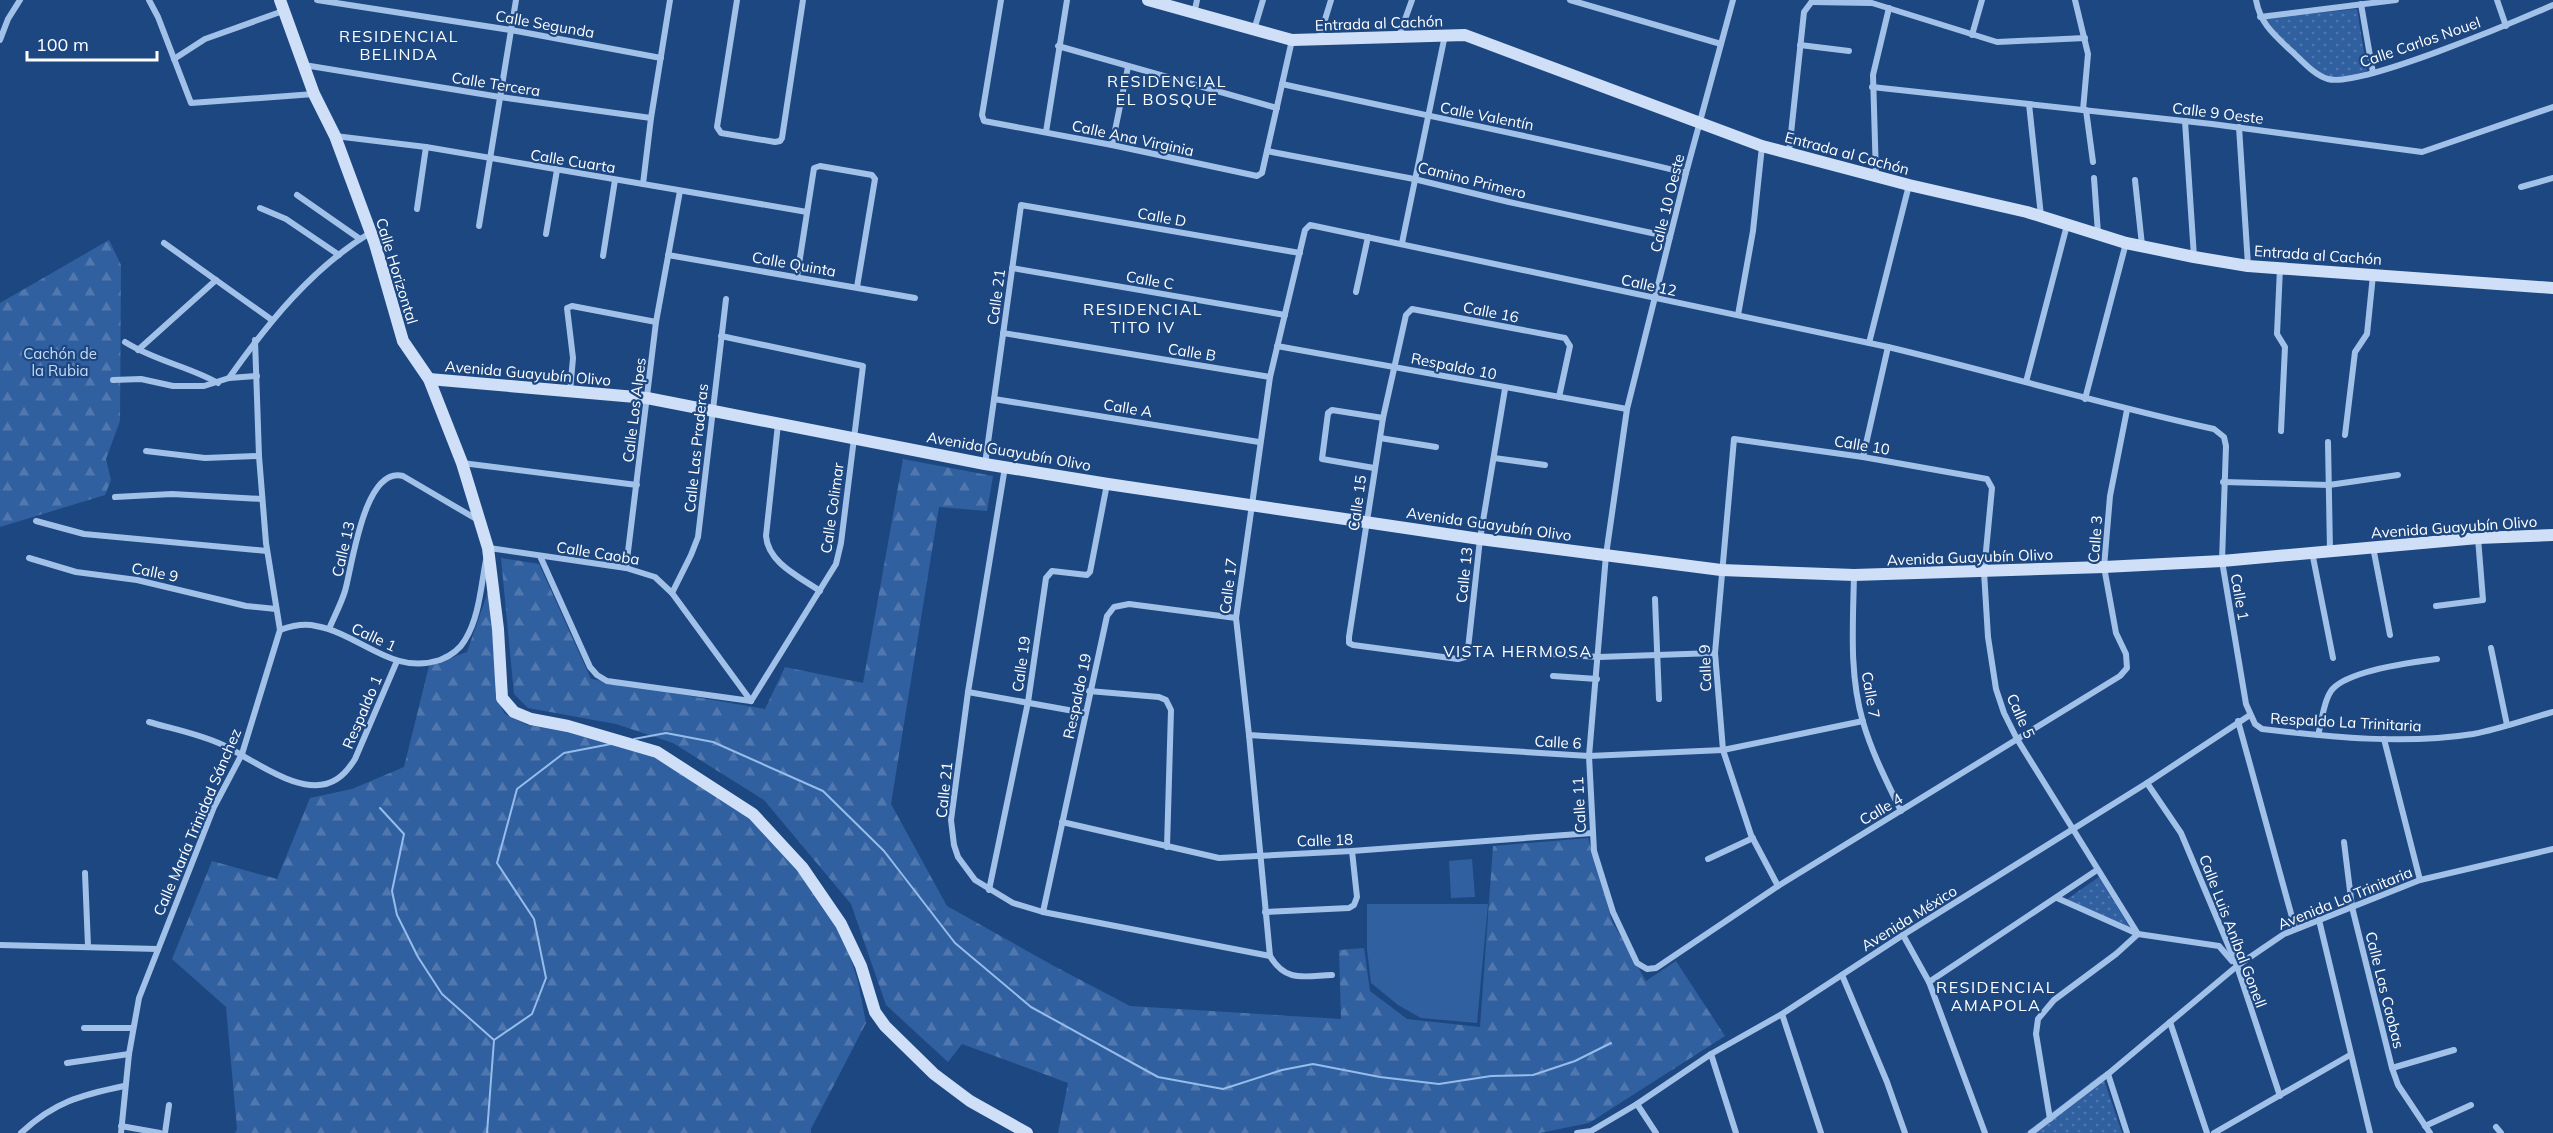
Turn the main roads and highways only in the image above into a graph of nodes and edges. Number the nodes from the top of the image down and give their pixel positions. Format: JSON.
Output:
{"nodes":[{"id":1,"x":1148,"y":0,"type":"edge"},
{"id":2,"x":282,"y":5,"type":"edge"},
{"id":3,"x":2553,"y":288,"type":"edge"},
{"id":4,"x":429,"y":379,"type":"junction"},
{"id":5,"x":2553,"y":535,"type":"edge"},
{"id":6,"x":1027,"y":1133,"type":"edge"}],
"edges":[{"from":1,"to":3,"type":"main road","name":"Entrada al Cachón"},
{"from":2,"to":4,"type":"main road","name":"Calle Horizontal"},
{"from":4,"to":5,"type":"main road","name":"Avenida Guayubín Olivo"},
{"from":4,"to":6,"type":"main road","name":"Calle Horizontal"}]}
